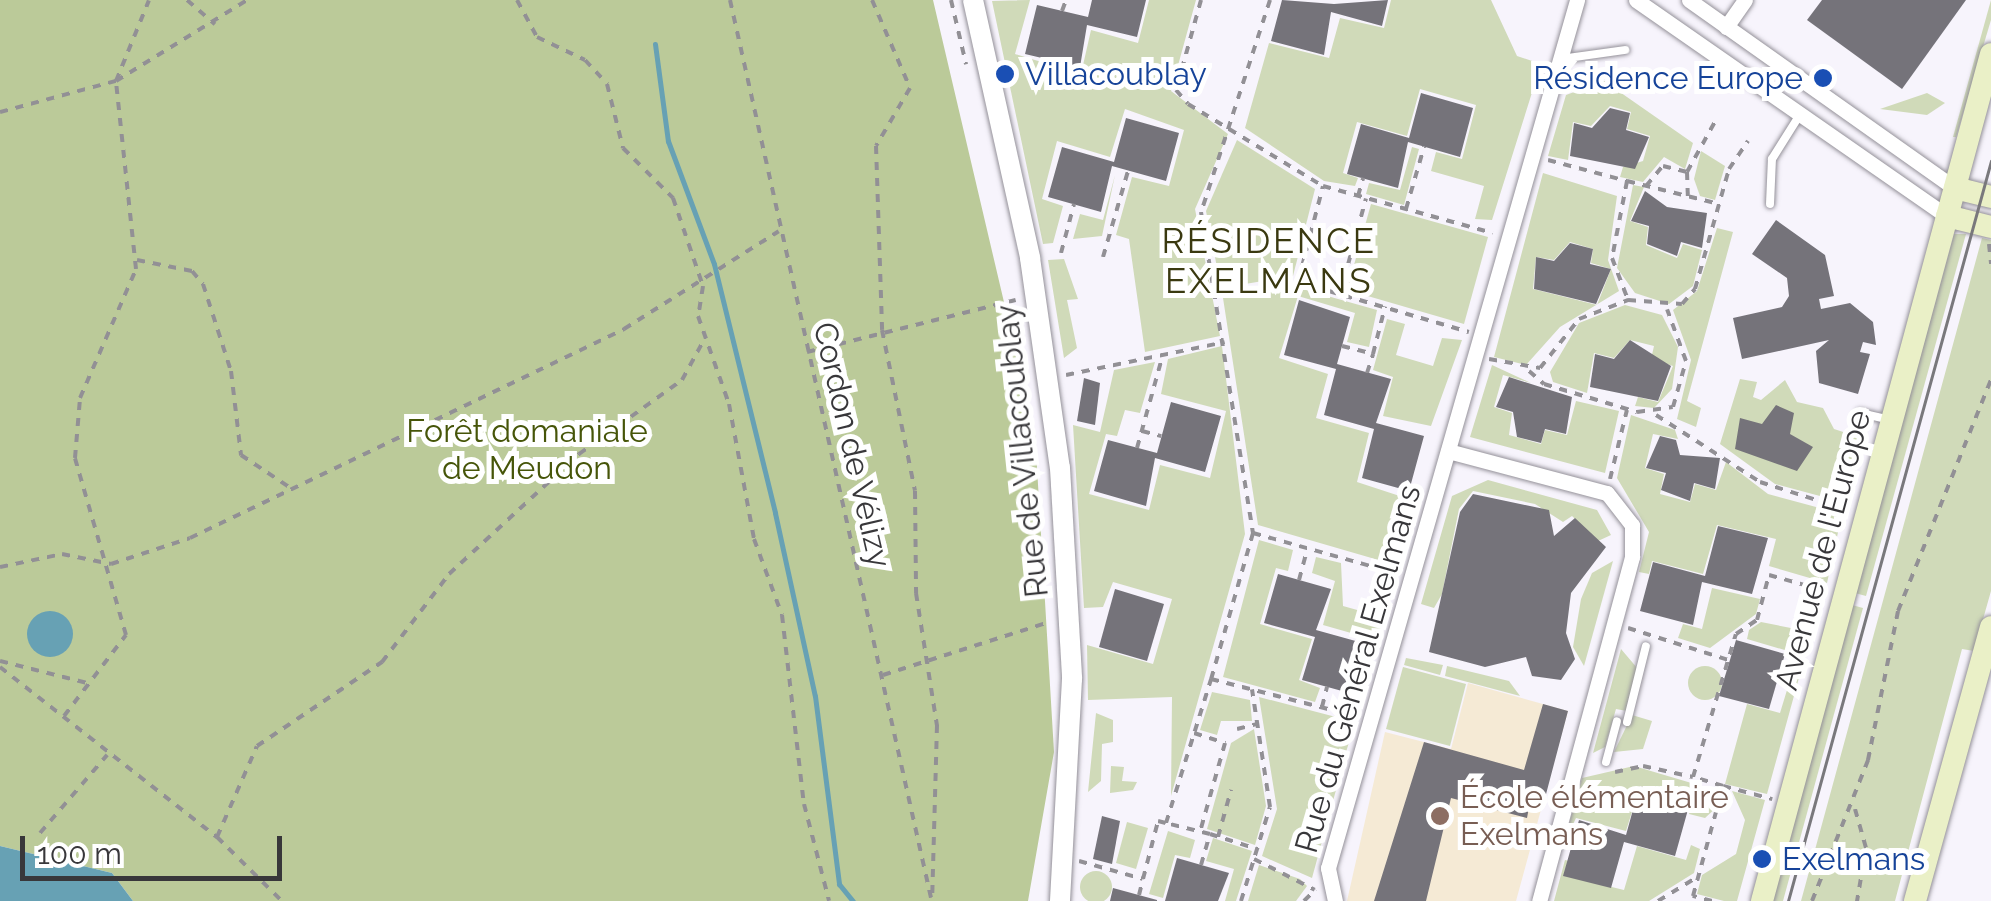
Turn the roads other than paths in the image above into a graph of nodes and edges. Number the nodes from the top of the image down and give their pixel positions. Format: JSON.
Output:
{"nodes":[{"id":1,"x":973,"y":0,"type":"edge"},
{"id":2,"x":1577,"y":0,"type":"edge"},
{"id":3,"x":1636,"y":0,"type":"edge"},
{"id":4,"x":1688,"y":0,"type":"edge"},
{"id":5,"x":1745,"y":0,"type":"edge"},
{"id":6,"x":1726,"y":27,"type":"junction"},
{"id":7,"x":1625,"y":50,"type":"dead end"},
{"id":8,"x":1991,"y":54,"type":"edge"},
{"id":9,"x":1556,"y":58,"type":"junction"},
{"id":10,"x":1800,"y":116,"type":"junction"},
{"id":11,"x":1955,"y":188,"type":"junction"},
{"id":12,"x":1991,"y":197,"type":"edge"},
{"id":13,"x":1770,"y":204,"type":"dead end"},
{"id":14,"x":1947,"y":216,"type":"junction"},
{"id":15,"x":1990,"y":235,"type":"edge"},
{"id":16,"x":1860,"y":413,"type":"dead end"},
{"id":17,"x":1892,"y":421,"type":"junction"},
{"id":18,"x":1448,"y":451,"type":"junction"},
{"id":19,"x":1991,"y":628,"type":"edge"},
{"id":20,"x":1646,"y":646,"type":"dead end"},
{"id":21,"x":1606,"y":762,"type":"dead end"},
{"id":22,"x":1060,"y":901,"type":"edge"},
{"id":23,"x":1335,"y":901,"type":"edge"},
{"id":24,"x":1539,"y":901,"type":"edge"},
{"id":25,"x":1762,"y":901,"type":"edge"},
{"id":26,"x":1915,"y":901,"type":"edge"}],
"edges":[{"from":1,"to":22,"type":"street","name":"Rue de Villacoublay"},
{"from":2,"to":9,"type":"street","name":"Rue du Général Exelmans"},
{"from":3,"to":10,"type":"street"},
{"from":4,"to":6,"type":"street"},
{"from":5,"to":6,"type":"street"},
{"from":6,"to":11,"type":"street"},
{"from":7,"to":9,"type":"lane"},
{"from":8,"to":11,"type":"main road","name":"Avenue de l'Europe"},
{"from":9,"to":18,"type":"street","name":"Rue du Général Exelmans"},
{"from":10,"to":13,"type":"lane"},
{"from":10,"to":14,"type":"street"},
{"from":11,"to":12,"type":"main road"},
{"from":11,"to":14,"type":"main road","name":"Avenue de l'Europe"},
{"from":14,"to":15,"type":"main road"},
{"from":14,"to":17,"type":"main road","name":"Avenue de l'Europe"},
{"from":16,"to":17,"type":"lane"},
{"from":17,"to":25,"type":"main road","name":"Avenue de l'Europe"},
{"from":18,"to":23,"type":"street","name":"Rue du Général Exelmans"},
{"from":18,"to":24,"type":"street","name":"Rue du Général Exelmans"},
{"from":19,"to":26,"type":"main road"},
{"from":20,"to":21,"type":"lane"}]}
